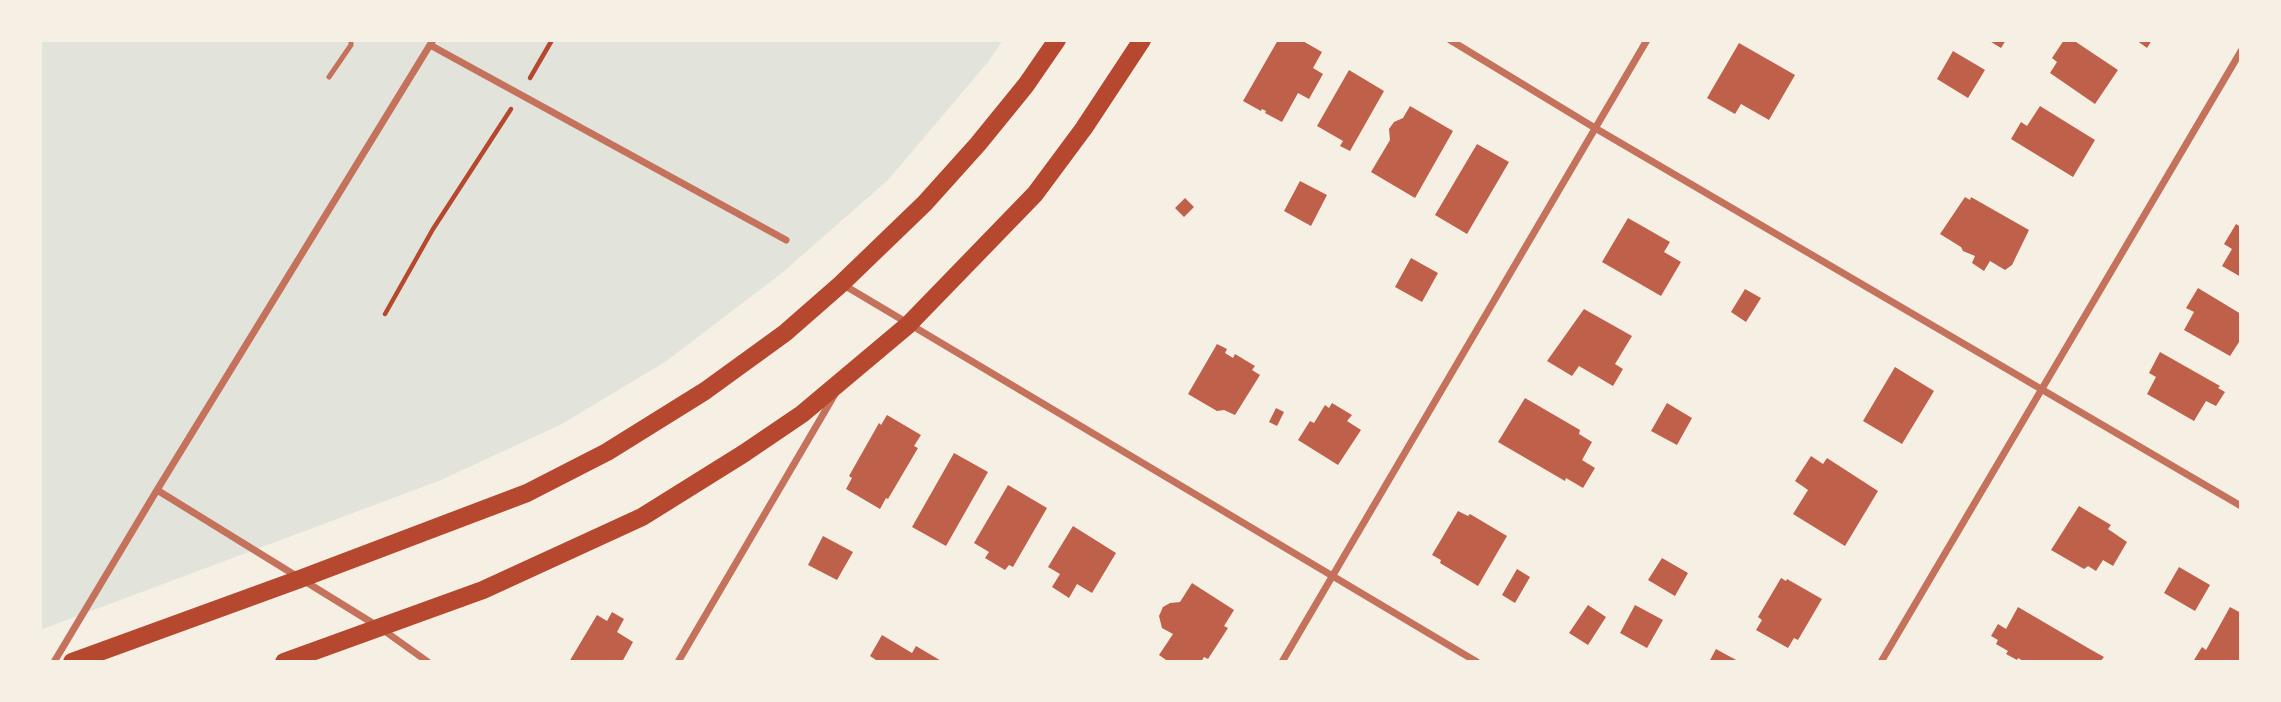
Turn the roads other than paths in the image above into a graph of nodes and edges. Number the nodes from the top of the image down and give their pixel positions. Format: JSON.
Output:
{"nodes":[{"id":1,"x":351,"y":40,"type":"edge"},
{"id":2,"x":1057,"y":40,"type":"edge"},
{"id":3,"x":1142,"y":40,"type":"edge"},
{"id":4,"x":1450,"y":40,"type":"edge"},
{"id":5,"x":1647,"y":40,"type":"edge"},
{"id":6,"x":432,"y":43,"type":"edge"},
{"id":7,"x":2241,"y":51,"type":"edge"},
{"id":8,"x":329,"y":77,"type":"dead end"},
{"id":9,"x":1595,"y":128,"type":"junction"},
{"id":10,"x":786,"y":240,"type":"dead end"},
{"id":11,"x":841,"y":284,"type":"junction"},
{"id":12,"x":908,"y":325,"type":"junction"},
{"id":13,"x":843,"y":381,"type":"junction"},
{"id":14,"x":2042,"y":389,"type":"junction"},
{"id":15,"x":157,"y":490,"type":"junction"},
{"id":16,"x":2241,"y":506,"type":"edge"},
{"id":17,"x":1334,"y":577,"type":"junction"},
{"id":18,"x":300,"y":579,"type":"junction"},
{"id":19,"x":379,"y":627,"type":"junction"},
{"id":20,"x":54,"y":662,"type":"edge"},
{"id":21,"x":72,"y":662,"type":"edge"},
{"id":22,"x":284,"y":662,"type":"edge"},
{"id":23,"x":428,"y":662,"type":"edge"},
{"id":24,"x":678,"y":662,"type":"edge"},
{"id":25,"x":1282,"y":662,"type":"edge"},
{"id":26,"x":1477,"y":662,"type":"edge"},
{"id":27,"x":1881,"y":662,"type":"edge"}],
"edges":[{"from":1,"to":8,"type":"lane"},
{"from":2,"to":11,"type":"main road"},
{"from":3,"to":12,"type":"main road"},
{"from":4,"to":9,"type":"street"},
{"from":5,"to":9,"type":"street"},
{"from":6,"to":10,"type":"street"},
{"from":6,"to":15,"type":"street"},
{"from":7,"to":14,"type":"street"},
{"from":9,"to":14,"type":"street"},
{"from":9,"to":17,"type":"street"},
{"from":11,"to":12,"type":"street"},
{"from":11,"to":18,"type":"main road"},
{"from":12,"to":13,"type":"main road"},
{"from":12,"to":17,"type":"street"},
{"from":13,"to":19,"type":"main road"},
{"from":13,"to":24,"type":"street"},
{"from":14,"to":16,"type":"street"},
{"from":14,"to":27,"type":"street"},
{"from":15,"to":18,"type":"street"},
{"from":15,"to":20,"type":"street"},
{"from":17,"to":25,"type":"street"},
{"from":17,"to":26,"type":"street"},
{"from":18,"to":19,"type":"street"},
{"from":18,"to":21,"type":"main road"},
{"from":19,"to":22,"type":"main road"},
{"from":19,"to":23,"type":"street"}]}
